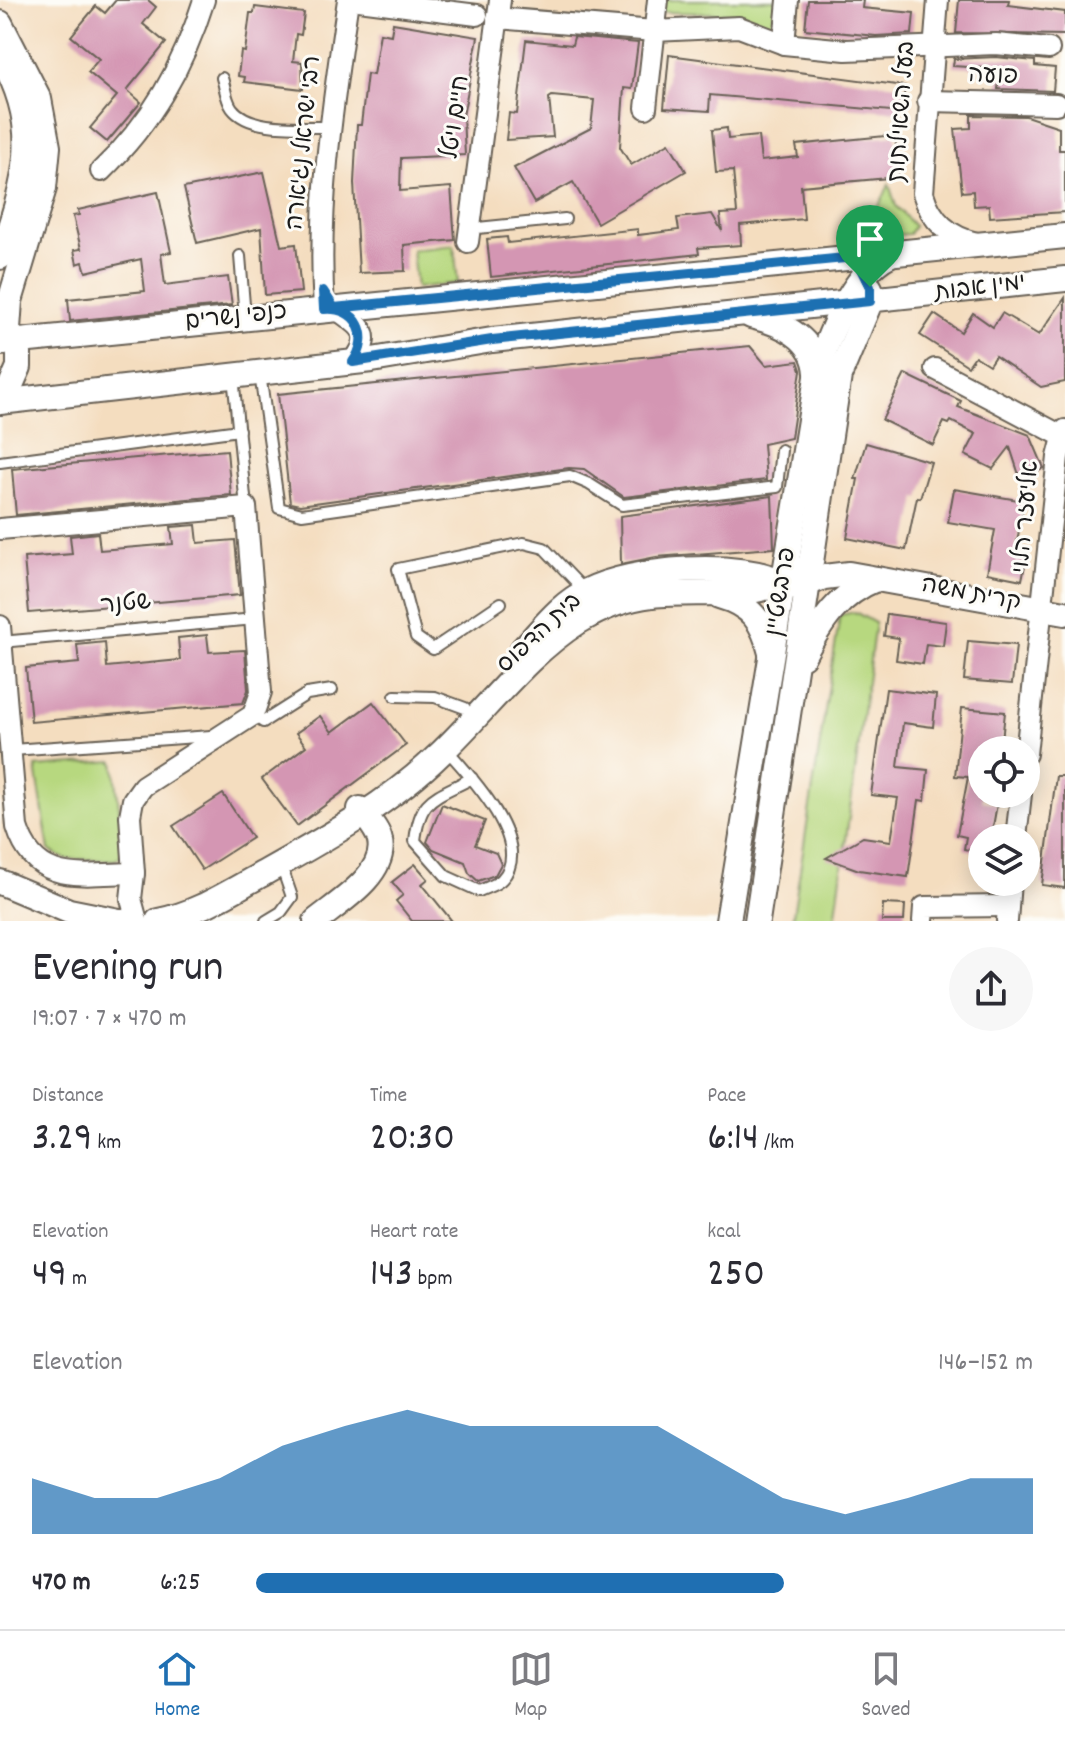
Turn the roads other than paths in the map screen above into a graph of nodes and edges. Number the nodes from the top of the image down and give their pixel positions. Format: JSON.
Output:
{"nodes":[{"id":1,"x":204,"y":0,"type":"edge"},
{"id":2,"x":348,"y":0,"type":"edge"},
{"id":3,"x":359,"y":0,"type":"edge"},
{"id":4,"x":658,"y":0,"type":"edge"},
{"id":5,"x":788,"y":0,"type":"edge"},
{"id":6,"x":938,"y":0,"type":"edge"},
{"id":7,"x":491,"y":11,"type":"edge"},
{"id":8,"x":0,"y":23,"type":"edge"},
{"id":9,"x":654,"y":31,"type":"junction"},
{"id":10,"x":784,"y":44,"type":"junction"},
{"id":11,"x":933,"y":48,"type":"junction"},
{"id":12,"x":1049,"y":49,"type":"dead end"},
{"id":13,"x":0,"y":55,"type":"edge"},
{"id":14,"x":222,"y":78,"type":"dead end"},
{"id":15,"x":928,"y":101,"type":"junction"},
{"id":16,"x":1056,"y":104,"type":"dead end"},
{"id":17,"x":646,"y":108,"type":"dead end"},
{"id":18,"x":329,"y":127,"type":"junction"},
{"id":19,"x":101,"y":171,"type":"dead end"},
{"id":20,"x":565,"y":219,"type":"dead end"},
{"id":21,"x":468,"y":236,"type":"joint"},
{"id":22,"x":1065,"y":236,"type":"edge"},
{"id":23,"x":981,"y":244,"type":"junction"},
{"id":24,"x":240,"y":256,"type":"dead end"},
{"id":25,"x":0,"y":257,"type":"edge"},
{"id":26,"x":860,"y":265,"type":"junction"},
{"id":27,"x":1065,"y":279,"type":"edge"},
{"id":28,"x":11,"y":293,"type":"junction"},
{"id":29,"x":858,"y":302,"type":"junction"},
{"id":30,"x":327,"y":303,"type":"junction"},
{"id":31,"x":732,"y":314,"type":"junction"},
{"id":32,"x":245,"y":317,"type":"junction"},
{"id":33,"x":53,"y":337,"type":"junction"},
{"id":34,"x":7,"y":342,"type":"edge"},
{"id":35,"x":353,"y":362,"type":"junction"},
{"id":36,"x":935,"y":369,"type":"dead end"},
{"id":37,"x":260,"y":372,"type":"junction"},
{"id":38,"x":817,"y":373,"type":"junction"},
{"id":39,"x":233,"y":374,"type":"junction"},
{"id":40,"x":1,"y":406,"type":"edge"},
{"id":41,"x":239,"y":430,"type":"junction"},
{"id":42,"x":1063,"y":433,"type":"edge"},
{"id":43,"x":781,"y":450,"type":"dead end"},
{"id":44,"x":0,"y":462,"type":"edge"},
{"id":45,"x":246,"y":507,"type":"junction"},
{"id":46,"x":0,"y":529,"type":"edge"},
{"id":47,"x":802,"y":532,"type":"junction"},
{"id":48,"x":736,"y":569,"type":"junction"},
{"id":49,"x":867,"y":577,"type":"junction"},
{"id":50,"x":797,"y":587,"type":"junction"},
{"id":51,"x":585,"y":591,"type":"junction"},
{"id":52,"x":701,"y":591,"type":"junction"},
{"id":53,"x":501,"y":603,"type":"dead end"},
{"id":54,"x":1054,"y":611,"type":"edge"},
{"id":55,"x":255,"y":619,"type":"junction"},
{"id":56,"x":1,"y":634,"type":"edge"},
{"id":57,"x":772,"y":658,"type":"junction"},
{"id":58,"x":797,"y":670,"type":"junction"},
{"id":59,"x":332,"y":690,"type":"dead end"},
{"id":60,"x":395,"y":696,"type":"dead end"},
{"id":61,"x":465,"y":708,"type":"junction"},
{"id":62,"x":253,"y":715,"type":"junction"},
{"id":63,"x":221,"y":736,"type":"junction"},
{"id":64,"x":1030,"y":736,"type":"edge"},
{"id":65,"x":446,"y":749,"type":"junction"},
{"id":66,"x":12,"y":750,"type":"junction"},
{"id":67,"x":472,"y":778,"type":"junction"},
{"id":68,"x":359,"y":815,"type":"junction"},
{"id":69,"x":281,"y":864,"type":"junction"},
{"id":70,"x":134,"y":873,"type":"junction"},
{"id":71,"x":0,"y":882,"type":"edge"},
{"id":72,"x":1007,"y":913,"type":"edge"},
{"id":73,"x":318,"y":920,"type":"edge"},
{"id":74,"x":119,"y":921,"type":"edge"},
{"id":75,"x":138,"y":921,"type":"edge"},
{"id":76,"x":158,"y":921,"type":"edge"},
{"id":77,"x":266,"y":921,"type":"edge"},
{"id":78,"x":728,"y":921,"type":"edge"},
{"id":79,"x":757,"y":921,"type":"edge"},
{"id":80,"x":923,"y":921,"type":"edge"}],
"edges":[{"from":1,"to":19,"type":"street"},
{"from":2,"to":18,"type":"street","name":"רבי ישראל נג'ארה"},
{"from":3,"to":7,"type":"street"},
{"from":4,"to":9,"type":"street"},
{"from":5,"to":10,"type":"street"},
{"from":6,"to":11,"type":"street","name":"בעל השאילתות"},
{"from":7,"to":9,"type":"street"},
{"from":7,"to":21,"type":"street","name":"חיים ויטל"},
{"from":8,"to":28,"type":"street"},
{"from":9,"to":10,"type":"street"},
{"from":9,"to":17,"type":"street"},
{"from":10,"to":11,"type":"street"},
{"from":11,"to":12,"type":"street"},
{"from":11,"to":15,"type":"street","name":"בעל השאילתות"},
{"from":13,"to":25,"type":"street"},
{"from":14,"to":18,"type":"lane"},
{"from":15,"to":16,"type":"street","name":"פועה"},
{"from":15,"to":23,"type":"street","name":"בעל השאילתות"},
{"from":18,"to":30,"type":"street","name":"רבי ישראל נג'ארה"},
{"from":20,"to":21,"type":"lane"},
{"from":22,"to":23,"type":"street","name":"ימין אבות"},
{"from":23,"to":26,"type":"street","name":"ימין אבות"},
{"from":24,"to":32,"type":"lane"},
{"from":26,"to":29,"type":"street"},
{"from":26,"to":30,"type":"street","name":"כנפי נשרים"},
{"from":27,"to":29,"type":"street","name":"ימין אבות"},
{"from":28,"to":33,"type":"street"},
{"from":28,"to":34,"type":"street"},
{"from":29,"to":31,"type":"street"},
{"from":29,"to":38,"type":"street","name":"פרבשטיין"},
{"from":29,"to":47,"type":"street","name":"פרבשטיין"},
{"from":30,"to":32,"type":"street","name":"כנפי נשרים"},
{"from":30,"to":35,"type":"street"},
{"from":31,"to":35,"type":"street"},
{"from":31,"to":38,"type":"street"},
{"from":32,"to":33,"type":"street","name":"כנפי נשרים"},
{"from":33,"to":34,"type":"street","name":"כנפי נשרים"},
{"from":34,"to":40,"type":"street"},
{"from":35,"to":37,"type":"street"},
{"from":36,"to":42,"type":"street"},
{"from":37,"to":39,"type":"street"},
{"from":37,"to":43,"type":"lane"},
{"from":38,"to":47,"type":"street","name":"פרבשטיין"},
{"from":39,"to":40,"type":"street"},
{"from":39,"to":41,"type":"lane"},
{"from":41,"to":44,"type":"lane"},
{"from":41,"to":45,"type":"lane"},
{"from":42,"to":54,"type":"street","name":"אליעזר הלוי"},
{"from":45,"to":46,"type":"street"},
{"from":45,"to":55,"type":"street"},
{"from":47,"to":48,"type":"street"},
{"from":47,"to":49,"type":"street"},
{"from":47,"to":50,"type":"street","name":"פרבשטיין"},
{"from":48,"to":50,"type":"street","name":"בית הדפוס"},
{"from":48,"to":51,"type":"street","name":"בית הדפוס"},
{"from":49,"to":50,"type":"street","name":"קרית משה"},
{"from":49,"to":54,"type":"street","name":"קרית משה"},
{"from":49,"to":58,"type":"street"},
{"from":50,"to":52,"type":"street","name":"בית הדפוס"},
{"from":50,"to":57,"type":"street","name":"פרבשטיין"},
{"from":50,"to":58,"type":"street","name":"פרבשטיין"},
{"from":51,"to":53,"type":"lane"},
{"from":51,"to":61,"type":"street","name":"בית הדפוס"},
{"from":52,"to":57,"type":"street"},
{"from":52,"to":65,"type":"street","name":"בית הדפוס"},
{"from":54,"to":64,"type":"street","name":"אליעזר הלוי"},
{"from":55,"to":56,"type":"lane","name":"שטנר"},
{"from":55,"to":62,"type":"street"},
{"from":56,"to":66,"type":"street"},
{"from":57,"to":78,"type":"street","name":"פרבשטיין"},
{"from":58,"to":79,"type":"street","name":"פרבשטיין"},
{"from":59,"to":62,"type":"lane"},
{"from":60,"to":61,"type":"lane"},
{"from":61,"to":68,"type":"street","name":"בית הדפוס"},
{"from":62,"to":63,"type":"street"},
{"from":63,"to":66,"type":"lane"},
{"from":63,"to":70,"type":"street"},
{"from":65,"to":67,"type":"lane"},
{"from":65,"to":68,"type":"street","name":"בית הדפוס"},
{"from":66,"to":70,"type":"street"},
{"from":67,"to":67,"type":"lane"},
{"from":68,"to":69,"type":"street","name":"בית הדפוס"},
{"from":68,"to":73,"type":"street"},
{"from":69,"to":76,"type":"street","name":"בית הדפוס"},
{"from":69,"to":77,"type":"lane"},
{"from":70,"to":75,"type":"street"},
{"from":71,"to":74,"type":"street"},
{"from":72,"to":80,"type":"street"}]}
